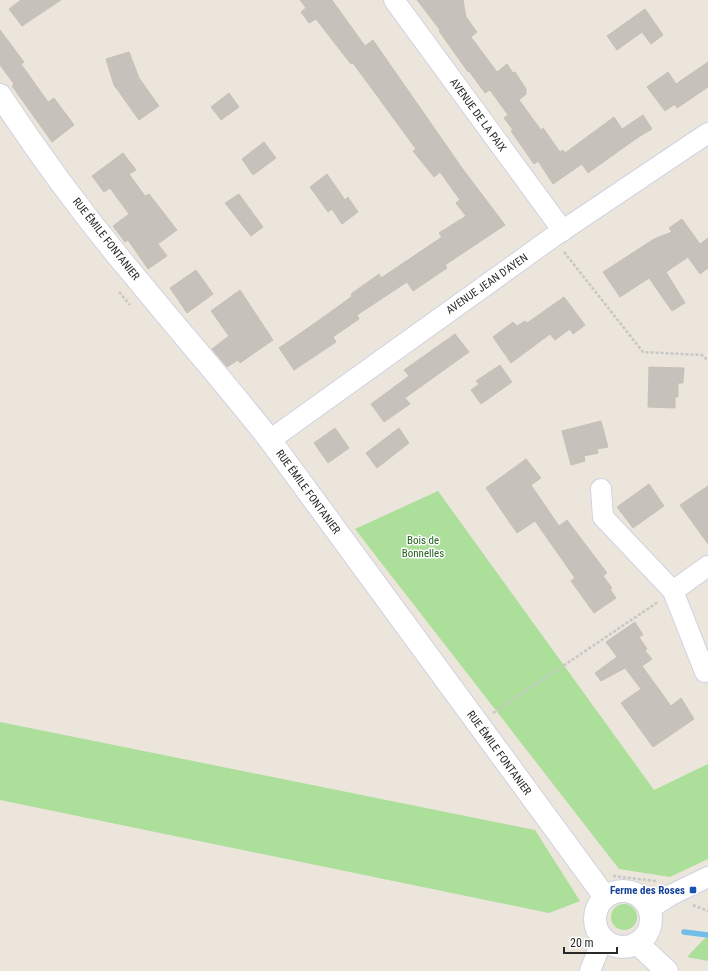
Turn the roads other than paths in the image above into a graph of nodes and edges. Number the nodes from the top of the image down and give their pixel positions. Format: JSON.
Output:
{"nodes":[{"id":1,"x":394,"y":0,"type":"edge"},
{"id":2,"x":0,"y":95,"type":"edge"},
{"id":3,"x":708,"y":133,"type":"edge"},
{"id":4,"x":558,"y":234,"type":"junction"},
{"id":5,"x":270,"y":440,"type":"junction"},
{"id":6,"x":601,"y":489,"type":"dead end"},
{"id":7,"x":708,"y":566,"type":"edge"},
{"id":8,"x":673,"y":591,"type":"junction"},
{"id":9,"x":705,"y":672,"type":"dead end"},
{"id":10,"x":708,"y":877,"type":"edge"},
{"id":11,"x":605,"y":897,"type":"junction"},
{"id":12,"x":649,"y":909,"type":"junction"},
{"id":13,"x":603,"y":938,"type":"junction"},
{"id":14,"x":637,"y":943,"type":"junction"},
{"id":15,"x":590,"y":971,"type":"edge"},
{"id":16,"x":667,"y":971,"type":"edge"}],
"edges":[{"from":1,"to":4,"type":"street","name":"AVENUE DE LA PAIX"},
{"from":2,"to":5,"type":"street","name":"RUE ÉMILE FONTANIER"},
{"from":3,"to":4,"type":"street","name":"AVENUE JEAN D'AYEN"},
{"from":4,"to":5,"type":"street","name":"AVENUE JEAN D'AYEN"},
{"from":5,"to":11,"type":"street","name":"RUE ÉMILE FONTANIER"},
{"from":6,"to":8,"type":"street"},
{"from":7,"to":8,"type":"street"},
{"from":8,"to":9,"type":"street"},
{"from":10,"to":12,"type":"street"},
{"from":11,"to":12,"type":"street"},
{"from":11,"to":13,"type":"street"},
{"from":12,"to":14,"type":"street"},
{"from":13,"to":14,"type":"street"},
{"from":13,"to":15,"type":"street"},
{"from":14,"to":16,"type":"street"}]}
